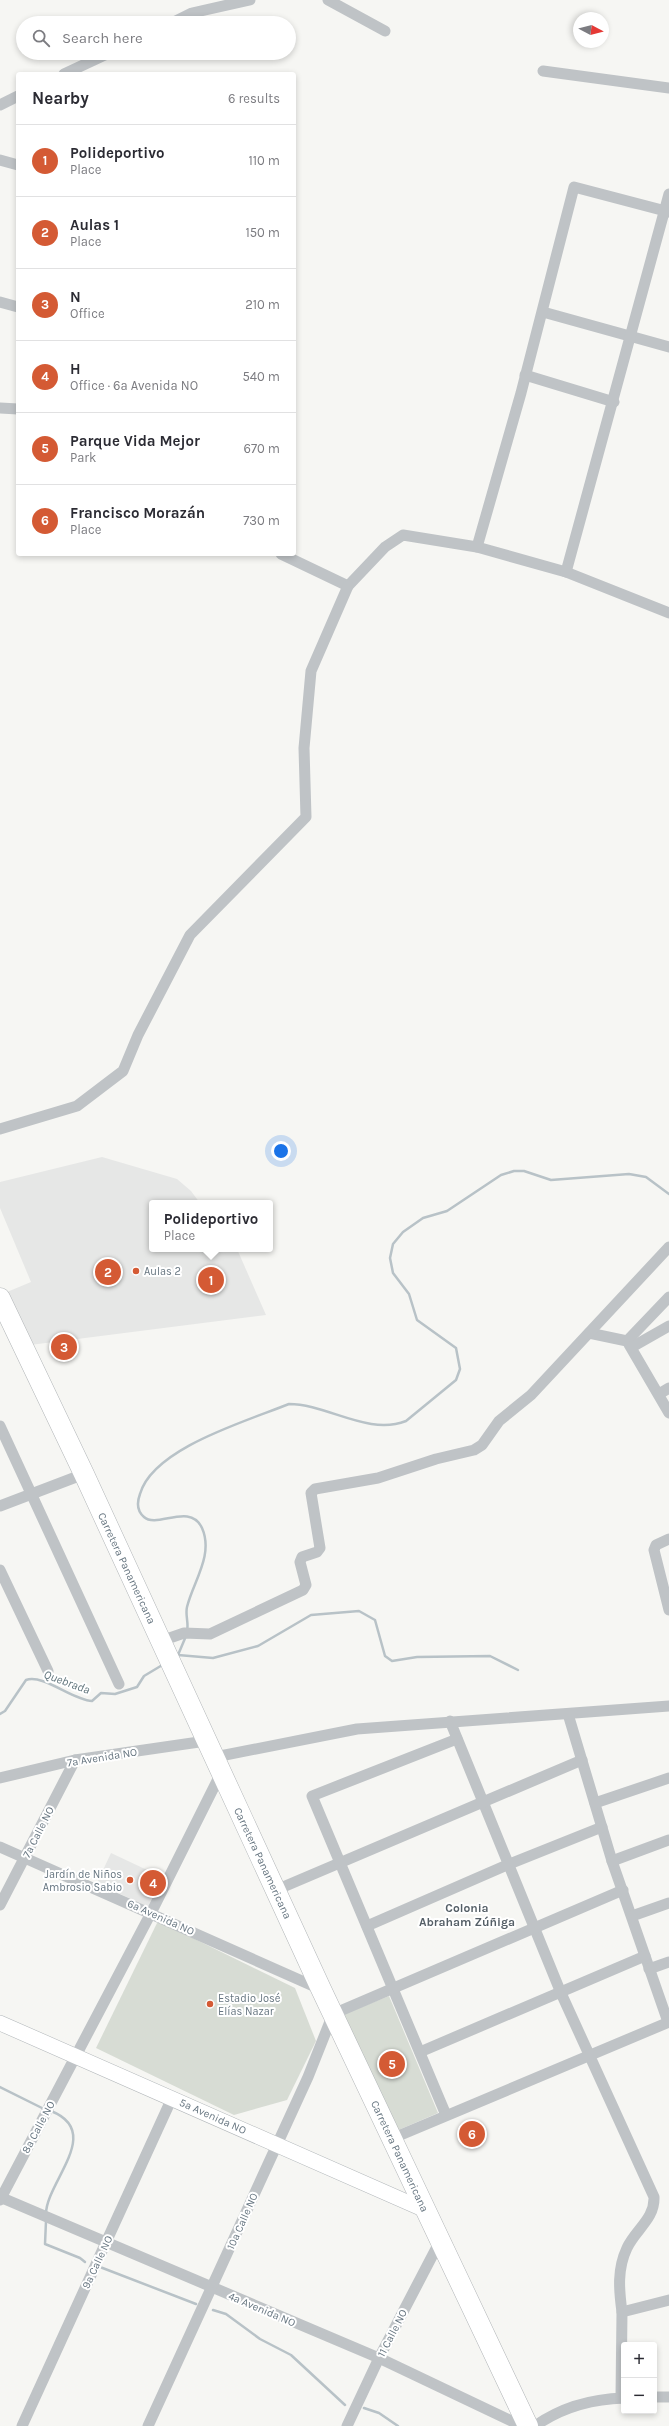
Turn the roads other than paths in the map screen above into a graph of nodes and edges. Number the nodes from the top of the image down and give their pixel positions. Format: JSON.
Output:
{"nodes":[{"id":1,"x":250,"y":0,"type":"edge"},
{"id":2,"x":328,"y":0,"type":"edge"},
{"id":3,"x":186,"y":16,"type":"edge"},
{"id":4,"x":385,"y":32,"type":"dead end"},
{"id":5,"x":94,"y":60,"type":"edge"},
{"id":6,"x":543,"y":71,"type":"dead end"},
{"id":7,"x":68,"y":72,"type":"edge"},
{"id":8,"x":669,"y":88,"type":"edge"},
{"id":9,"x":16,"y":97,"type":"edge"},
{"id":10,"x":0,"y":105,"type":"edge"},
{"id":11,"x":0,"y":160,"type":"edge"},
{"id":12,"x":16,"y":164,"type":"edge"},
{"id":13,"x":669,"y":194,"type":"edge"},
{"id":14,"x":666,"y":212,"type":"edge"},
{"id":15,"x":0,"y":302,"type":"edge"},
{"id":16,"x":16,"y":306,"type":"edge"},
{"id":17,"x":543,"y":312,"type":"junction"},
{"id":18,"x":630,"y":336,"type":"junction"},
{"id":19,"x":669,"y":347,"type":"edge"},
{"id":20,"x":525,"y":375,"type":"junction"},
{"id":21,"x":614,"y":402,"type":"junction"},
{"id":22,"x":0,"y":408,"type":"edge"},
{"id":23,"x":16,"y":409,"type":"edge"},
{"id":24,"x":477,"y":547,"type":"junction"},
{"id":25,"x":285,"y":556,"type":"edge"},
{"id":26,"x":566,"y":572,"type":"junction"},
{"id":27,"x":348,"y":586,"type":"junction"},
{"id":28,"x":669,"y":613,"type":"edge"},
{"id":29,"x":0,"y":1129,"type":"edge"},
{"id":30,"x":669,"y":1248,"type":"edge"},
{"id":31,"x":669,"y":1297,"type":"edge"},
{"id":32,"x":0,"y":1298,"type":"edge"},
{"id":33,"x":669,"y":1326,"type":"edge"},
{"id":34,"x":589,"y":1333,"type":"junction"},
{"id":35,"x":630,"y":1344,"type":"junction"},
{"id":36,"x":669,"y":1388,"type":"edge"},
{"id":37,"x":659,"y":1394,"type":"junction"},
{"id":38,"x":669,"y":1413,"type":"edge"},
{"id":39,"x":0,"y":1426,"type":"edge"},
{"id":40,"x":84,"y":1474,"type":"junction"},
{"id":41,"x":32,"y":1492,"type":"junction"},
{"id":42,"x":0,"y":1506,"type":"edge"},
{"id":43,"x":669,"y":1539,"type":"edge"},
{"id":44,"x":0,"y":1570,"type":"edge"},
{"id":45,"x":669,"y":1610,"type":"edge"},
{"id":46,"x":167,"y":1654,"type":"junction"},
{"id":47,"x":48,"y":1671,"type":"dead end"},
{"id":48,"x":119,"y":1684,"type":"dead end"},
{"id":49,"x":669,"y":1706,"type":"edge"},
{"id":50,"x":568,"y":1714,"type":"junction"},
{"id":51,"x":450,"y":1721,"type":"junction"},
{"id":52,"x":457,"y":1739,"type":"junction"},
{"id":53,"x":214,"y":1757,"type":"junction"},
{"id":54,"x":75,"y":1760,"type":"junction"},
{"id":55,"x":582,"y":1760,"type":"junction"},
{"id":56,"x":0,"y":1778,"type":"edge"},
{"id":57,"x":669,"y":1778,"type":"edge"},
{"id":58,"x":483,"y":1803,"type":"junction"},
{"id":59,"x":595,"y":1803,"type":"junction"},
{"id":60,"x":602,"y":1827,"type":"junction"},
{"id":61,"x":669,"y":1840,"type":"edge"},
{"id":62,"x":0,"y":1847,"type":"edge"},
{"id":63,"x":25,"y":1858,"type":"junction"},
{"id":64,"x":612,"y":1861,"type":"junction"},
{"id":65,"x":340,"y":1862,"type":"junction"},
{"id":66,"x":507,"y":1865,"type":"junction"},
{"id":67,"x":276,"y":1890,"type":"junction"},
{"id":68,"x":623,"y":1890,"type":"junction"},
{"id":69,"x":669,"y":1903,"type":"edge"},
{"id":70,"x":0,"y":1905,"type":"edge"},
{"id":71,"x":151,"y":1913,"type":"junction"},
{"id":72,"x":632,"y":1916,"type":"junction"},
{"id":73,"x":367,"y":1926,"type":"junction"},
{"id":74,"x":534,"y":1928,"type":"junction"},
{"id":75,"x":645,"y":1956,"type":"junction"},
{"id":76,"x":669,"y":1962,"type":"edge"},
{"id":77,"x":650,"y":1969,"type":"junction"},
{"id":78,"x":393,"y":1987,"type":"junction"},
{"id":79,"x":321,"y":1989,"type":"junction"},
{"id":80,"x":561,"y":1992,"type":"junction"},
{"id":81,"x":333,"y":2014,"type":"junction"},
{"id":82,"x":668,"y":2022,"type":"edge"},
{"id":83,"x":0,"y":2023,"type":"edge"},
{"id":84,"x":420,"y":2052,"type":"junction"},
{"id":85,"x":78,"y":2055,"type":"junction"},
{"id":86,"x":590,"y":2056,"type":"junction"},
{"id":87,"x":172,"y":2098,"type":"junction"},
{"id":88,"x":446,"y":2115,"type":"junction"},
{"id":89,"x":392,"y":2139,"type":"junction"},
{"id":90,"x":276,"y":2144,"type":"junction"},
{"id":91,"x":0,"y":2199,"type":"edge"},
{"id":92,"x":425,"y":2210,"type":"junction"},
{"id":93,"x":440,"y":2241,"type":"junction"},
{"id":94,"x":106,"y":2243,"type":"junction"},
{"id":95,"x":212,"y":2288,"type":"junction"},
{"id":96,"x":669,"y":2300,"type":"edge"},
{"id":97,"x":653,"y":2304,"type":"junction"},
{"id":98,"x":669,"y":2306,"type":"edge"},
{"id":99,"x":622,"y":2312,"type":"junction"},
{"id":100,"x":379,"y":2358,"type":"junction"},
{"id":101,"x":622,"y":2378,"type":"edge"},
{"id":102,"x":657,"y":2397,"type":"edge"},
{"id":103,"x":669,"y":2397,"type":"edge"},
{"id":104,"x":621,"y":2398,"type":"edge"},
{"id":105,"x":22,"y":2426,"type":"edge"},
{"id":106,"x":148,"y":2426,"type":"edge"},
{"id":107,"x":347,"y":2426,"type":"edge"},
{"id":108,"x":522,"y":2426,"type":"edge"},
{"id":109,"x":528,"y":2426,"type":"edge"},
{"id":110,"x":535,"y":2426,"type":"edge"}],
"edges":[{"from":1,"to":3,"type":"street"},
{"from":2,"to":4,"type":"street"},
{"from":5,"to":7,"type":"street"},
{"from":6,"to":8,"type":"street"},
{"from":9,"to":10,"type":"street"},
{"from":11,"to":12,"type":"street"},
{"from":13,"to":14,"type":"street"},
{"from":14,"to":17,"type":"street"},
{"from":14,"to":18,"type":"street"},
{"from":15,"to":16,"type":"street"},
{"from":17,"to":18,"type":"street"},
{"from":17,"to":20,"type":"street"},
{"from":18,"to":19,"type":"street"},
{"from":18,"to":21,"type":"street"},
{"from":20,"to":21,"type":"street"},
{"from":20,"to":24,"type":"street"},
{"from":21,"to":26,"type":"street"},
{"from":22,"to":23,"type":"street"},
{"from":24,"to":26,"type":"street"},
{"from":24,"to":27,"type":"street"},
{"from":25,"to":27,"type":"street"},
{"from":26,"to":28,"type":"street"},
{"from":27,"to":29,"type":"street"},
{"from":30,"to":34,"type":"street"},
{"from":31,"to":35,"type":"street"},
{"from":32,"to":40,"type":"highway","name":"Carretera Panamericana"},
{"from":33,"to":35,"type":"street"},
{"from":34,"to":35,"type":"street"},
{"from":34,"to":46,"type":"street"},
{"from":35,"to":37,"type":"street"},
{"from":36,"to":37,"type":"street"},
{"from":37,"to":38,"type":"street"},
{"from":39,"to":41,"type":"street"},
{"from":40,"to":41,"type":"street"},
{"from":40,"to":46,"type":"highway","name":"Carretera Panamericana"},
{"from":41,"to":42,"type":"street"},
{"from":41,"to":48,"type":"street"},
{"from":43,"to":45,"type":"street"},
{"from":44,"to":47,"type":"street"},
{"from":46,"to":53,"type":"highway","name":"Carretera Panamericana"},
{"from":49,"to":50,"type":"street","name":"7a Avenida NO"},
{"from":50,"to":51,"type":"street","name":"7a Avenida NO"},
{"from":50,"to":55,"type":"street"},
{"from":51,"to":52,"type":"street"},
{"from":51,"to":53,"type":"street","name":"7a Avenida NO"},
{"from":52,"to":58,"type":"street"},
{"from":52,"to":65,"type":"street"},
{"from":53,"to":54,"type":"street","name":"7a Avenida NO"},
{"from":53,"to":67,"type":"highway","name":"Carretera Panamericana"},
{"from":53,"to":71,"type":"street","name":"8a Calle NO"},
{"from":54,"to":56,"type":"street","name":"7a Avenida NO"},
{"from":54,"to":63,"type":"street","name":"7a Calle NO"},
{"from":55,"to":58,"type":"street"},
{"from":55,"to":59,"type":"street"},
{"from":57,"to":59,"type":"street"},
{"from":58,"to":65,"type":"street"},
{"from":58,"to":66,"type":"street"},
{"from":59,"to":60,"type":"street"},
{"from":60,"to":64,"type":"street"},
{"from":60,"to":66,"type":"street"},
{"from":61,"to":64,"type":"street"},
{"from":62,"to":63,"type":"street","name":"6a Avenida NO"},
{"from":63,"to":70,"type":"street","name":"7a Calle NO"},
{"from":63,"to":71,"type":"street","name":"6a Avenida NO"},
{"from":64,"to":68,"type":"street"},
{"from":65,"to":67,"type":"street"},
{"from":65,"to":73,"type":"street"},
{"from":66,"to":73,"type":"street"},
{"from":66,"to":74,"type":"street"},
{"from":67,"to":79,"type":"highway","name":"Carretera Panamericana"},
{"from":68,"to":72,"type":"street"},
{"from":68,"to":74,"type":"street"},
{"from":69,"to":72,"type":"street"},
{"from":71,"to":79,"type":"street","name":"6a Avenida NO"},
{"from":71,"to":85,"type":"street","name":"8a Calle NO"},
{"from":72,"to":75,"type":"street"},
{"from":73,"to":78,"type":"street"},
{"from":74,"to":78,"type":"street"},
{"from":74,"to":80,"type":"street"},
{"from":75,"to":77,"type":"street"},
{"from":75,"to":80,"type":"street"},
{"from":76,"to":77,"type":"street"},
{"from":77,"to":82,"type":"street"},
{"from":78,"to":81,"type":"street"},
{"from":78,"to":84,"type":"street"},
{"from":79,"to":81,"type":"highway","name":"Carretera Panamericana"},
{"from":80,"to":84,"type":"street"},
{"from":80,"to":86,"type":"street"},
{"from":81,"to":89,"type":"highway","name":"Carretera Panamericana"},
{"from":81,"to":90,"type":"street","name":"10a Calle NO"},
{"from":82,"to":86,"type":"street"},
{"from":83,"to":85,"type":"street","name":"5a Avenida NO"},
{"from":84,"to":88,"type":"street"},
{"from":85,"to":87,"type":"street","name":"5a Avenida NO"},
{"from":85,"to":91,"type":"street","name":"8a Calle NO"},
{"from":86,"to":88,"type":"street"},
{"from":86,"to":99,"type":"street"},
{"from":87,"to":90,"type":"street","name":"5a Avenida NO"},
{"from":87,"to":94,"type":"street","name":"9a Calle NO"},
{"from":88,"to":89,"type":"street"},
{"from":89,"to":92,"type":"highway","name":"Carretera Panamericana"},
{"from":90,"to":92,"type":"street","name":"5a Avenida NO"},
{"from":90,"to":95,"type":"street","name":"10a Calle NO"},
{"from":91,"to":94,"type":"street","name":"4a Avenida NO"},
{"from":92,"to":93,"type":"highway","name":"Carretera Panamericana"},
{"from":93,"to":100,"type":"street","name":"11 Calle NO"},
{"from":93,"to":109,"type":"highway","name":"Carretera Panamericana"},
{"from":94,"to":95,"type":"street","name":"4a Avenida NO"},
{"from":94,"to":105,"type":"street","name":"9a Calle NO"},
{"from":95,"to":100,"type":"street","name":"4a Avenida NO"},
{"from":95,"to":106,"type":"street","name":"10a Calle NO"},
{"from":96,"to":97,"type":"street"},
{"from":97,"to":98,"type":"street"},
{"from":97,"to":99,"type":"street"},
{"from":99,"to":101,"type":"street"},
{"from":100,"to":107,"type":"street","name":"11 Calle NO"},
{"from":100,"to":108,"type":"street","name":"4a Avenida NO"},
{"from":102,"to":103,"type":"street"},
{"from":104,"to":110,"type":"street"}]}
